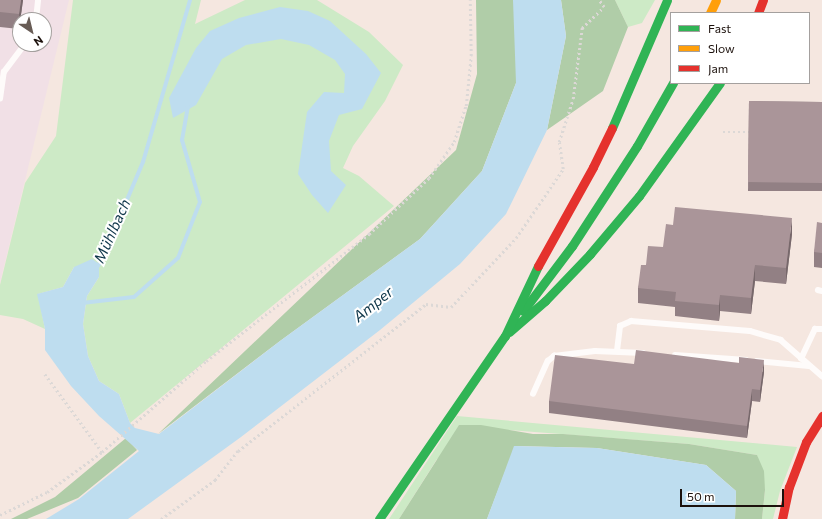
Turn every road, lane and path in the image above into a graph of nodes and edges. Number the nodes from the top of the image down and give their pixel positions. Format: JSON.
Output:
{"nodes":[{"id":1,"x":38,"y":0,"type":"edge"},
{"id":2,"x":470,"y":0,"type":"edge"},
{"id":3,"x":599,"y":0,"type":"edge"},
{"id":4,"x":667,"y":0,"type":"edge"},
{"id":5,"x":716,"y":0,"type":"edge"},
{"id":6,"x":763,"y":0,"type":"edge"},
{"id":7,"x":37,"y":12,"type":"edge"},
{"id":8,"x":710,"y":12,"type":"edge"},
{"id":9,"x":758,"y":12,"type":"edge"},
{"id":10,"x":19,"y":52,"type":"edge"},
{"id":11,"x":673,"y":84,"type":"edge"},
{"id":12,"x":719,"y":84,"type":"edge"},
{"id":13,"x":0,"y":99,"type":"edge"},
{"id":14,"x":723,"y":132,"type":"dead end"},
{"id":15,"x":749,"y":132,"type":"edge"},
{"id":16,"x":822,"y":329,"type":"edge"},
{"id":17,"x":505,"y":336,"type":"junction"},
{"id":18,"x":617,"y":351,"type":"junction"},
{"id":19,"x":648,"y":353,"type":"edge"},
{"id":20,"x":671,"y":355,"type":"edge"},
{"id":21,"x":801,"y":359,"type":"junction"},
{"id":22,"x":808,"y":366,"type":"junction"},
{"id":23,"x":45,"y":374,"type":"dead end"},
{"id":24,"x":822,"y":376,"type":"edge"},
{"id":25,"x":533,"y":394,"type":"dead end"},
{"id":26,"x":822,"y":416,"type":"edge"},
{"id":27,"x":102,"y":452,"type":"junction"},
{"id":28,"x":0,"y":515,"type":"edge"},
{"id":29,"x":161,"y":519,"type":"edge"},
{"id":30,"x":379,"y":519,"type":"edge"},
{"id":31,"x":782,"y":519,"type":"edge"}],
"edges":[{"from":1,"to":7,"type":"lane"},
{"from":2,"to":27,"type":"path"},
{"from":3,"to":29,"type":"path"},
{"from":4,"to":17,"type":"main road"},
{"from":5,"to":8,"type":"main road"},
{"from":6,"to":9,"type":"main road"},
{"from":10,"to":13,"type":"lane"},
{"from":11,"to":17,"type":"main road"},
{"from":12,"to":17,"type":"main road"},
{"from":14,"to":15,"type":"path"},
{"from":16,"to":21,"type":"lane"},
{"from":17,"to":30,"type":"main road"},
{"from":18,"to":19,"type":"lane"},
{"from":18,"to":21,"type":"lane"},
{"from":18,"to":25,"type":"lane"},
{"from":20,"to":22,"type":"lane"},
{"from":21,"to":22,"type":"lane"},
{"from":22,"to":24,"type":"lane"},
{"from":23,"to":27,"type":"path"},
{"from":26,"to":31,"type":"main road"},
{"from":27,"to":28,"type":"path"}]}
